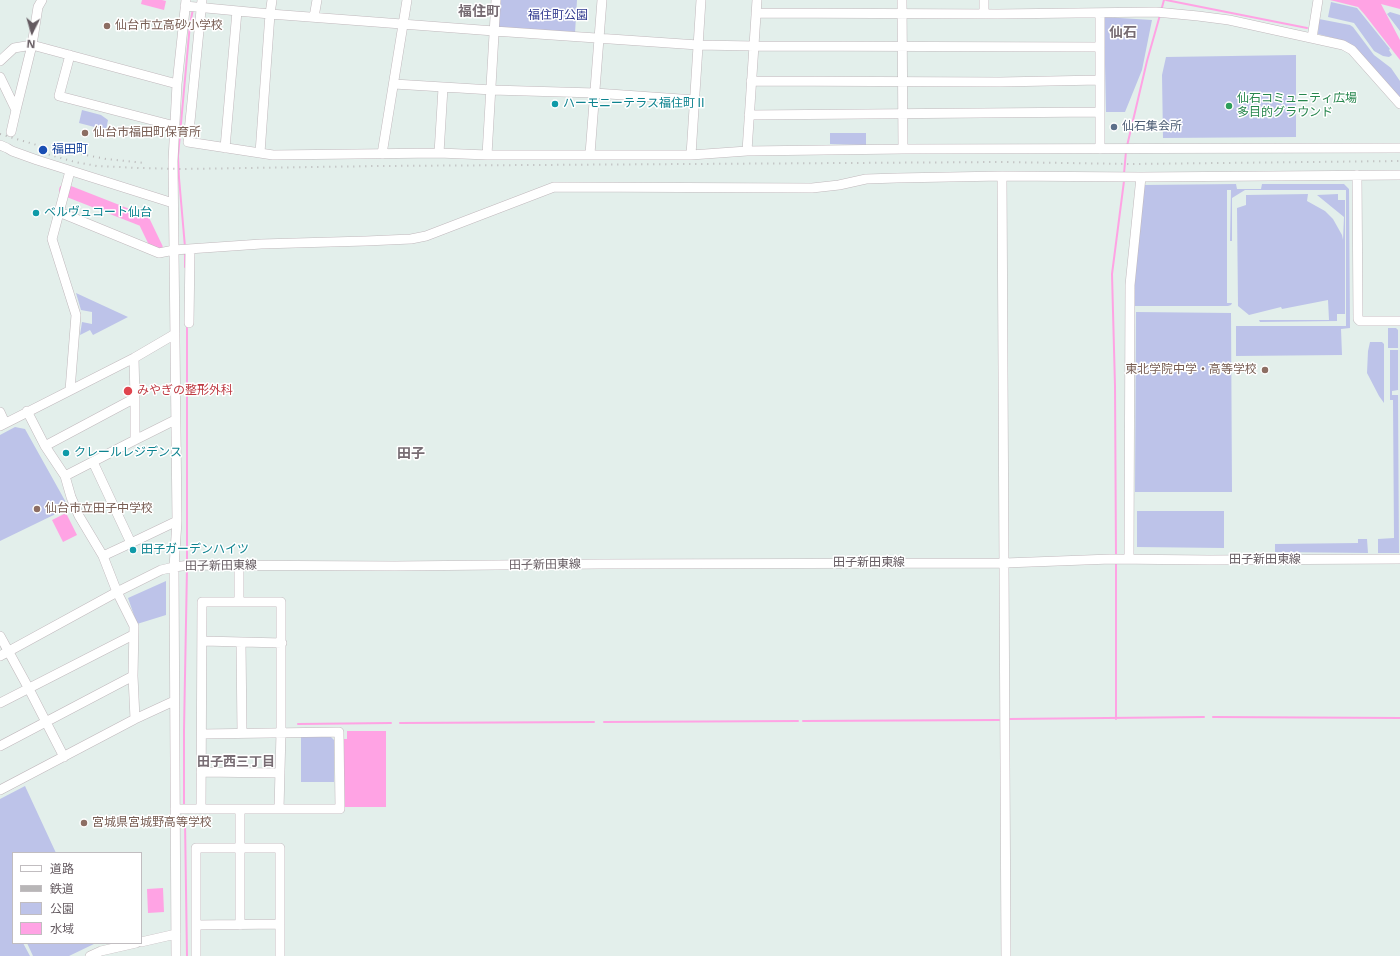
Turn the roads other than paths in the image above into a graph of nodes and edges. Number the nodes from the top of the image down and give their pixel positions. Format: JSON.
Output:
{"nodes":[{"id":1,"x":42,"y":0,"type":"edge"},
{"id":2,"x":272,"y":0,"type":"edge"},
{"id":3,"x":317,"y":0,"type":"edge"},
{"id":4,"x":407,"y":0,"type":"edge"},
{"id":5,"x":496,"y":0,"type":"edge"},
{"id":6,"x":602,"y":0,"type":"edge"},
{"id":7,"x":701,"y":0,"type":"edge"},
{"id":8,"x":757,"y":0,"type":"edge"},
{"id":9,"x":902,"y":0,"type":"edge"},
{"id":10,"x":984,"y":0,"type":"edge"},
{"id":11,"x":1318,"y":0,"type":"edge"},
{"id":12,"x":193,"y":4,"type":"edge"},
{"id":13,"x":237,"y":10,"type":"junction"},
{"id":14,"x":756,"y":13,"type":"junction"},
{"id":15,"x":1100,"y":13,"type":"junction"},
{"id":16,"x":270,"y":14,"type":"junction"},
{"id":17,"x":902,"y":14,"type":"junction"},
{"id":18,"x":984,"y":14,"type":"junction"},
{"id":19,"x":314,"y":17,"type":"junction"},
{"id":20,"x":403,"y":23,"type":"junction"},
{"id":21,"x":494,"y":31,"type":"junction"},
{"id":22,"x":600,"y":37,"type":"junction"},
{"id":23,"x":1312,"y":38,"type":"junction"},
{"id":24,"x":32,"y":45,"type":"junction"},
{"id":25,"x":698,"y":45,"type":"junction"},
{"id":26,"x":754,"y":46,"type":"junction"},
{"id":27,"x":902,"y":47,"type":"junction"},
{"id":28,"x":1100,"y":47,"type":"junction"},
{"id":29,"x":70,"y":55,"type":"junction"},
{"id":30,"x":0,"y":61,"type":"edge"},
{"id":31,"x":0,"y":77,"type":"edge"},
{"id":32,"x":1100,"y":80,"type":"junction"},
{"id":33,"x":751,"y":81,"type":"junction"},
{"id":34,"x":902,"y":82,"type":"junction"},
{"id":35,"x":177,"y":84,"type":"junction"},
{"id":36,"x":394,"y":84,"type":"junction"},
{"id":37,"x":443,"y":88,"type":"junction"},
{"id":38,"x":492,"y":90,"type":"junction"},
{"id":39,"x":595,"y":93,"type":"junction"},
{"id":40,"x":695,"y":100,"type":"junction"},
{"id":41,"x":1400,"y":104,"type":"edge"},
{"id":42,"x":16,"y":110,"type":"junction"},
{"id":43,"x":1099,"y":112,"type":"junction"},
{"id":44,"x":902,"y":114,"type":"junction"},
{"id":45,"x":749,"y":115,"type":"junction"},
{"id":46,"x":175,"y":126,"type":"junction"},
{"id":47,"x":11,"y":132,"type":"dead end"},
{"id":48,"x":0,"y":145,"type":"edge"},
{"id":49,"x":226,"y":148,"type":"junction"},
{"id":50,"x":1400,"y":148,"type":"edge"},
{"id":51,"x":1100,"y":149,"type":"junction"},
{"id":52,"x":903,"y":150,"type":"junction"},
{"id":53,"x":747,"y":151,"type":"junction"},
{"id":54,"x":260,"y":153,"type":"junction"},
{"id":55,"x":439,"y":153,"type":"junction"},
{"id":56,"x":382,"y":154,"type":"junction"},
{"id":57,"x":590,"y":154,"type":"junction"},
{"id":58,"x":487,"y":155,"type":"junction"},
{"id":59,"x":692,"y":155,"type":"junction"},
{"id":60,"x":70,"y":171,"type":"junction"},
{"id":61,"x":1357,"y":175,"type":"junction"},
{"id":62,"x":1400,"y":175,"type":"edge"},
{"id":63,"x":1002,"y":176,"type":"junction"},
{"id":64,"x":1132,"y":177,"type":"junction"},
{"id":65,"x":173,"y":202,"type":"junction"},
{"id":66,"x":59,"y":212,"type":"junction"},
{"id":67,"x":183,"y":250,"type":"junction"},
{"id":68,"x":1400,"y":321,"type":"edge"},
{"id":69,"x":189,"y":323,"type":"dead end"},
{"id":70,"x":174,"y":334,"type":"junction"},
{"id":71,"x":134,"y":358,"type":"junction"},
{"id":72,"x":70,"y":390,"type":"junction"},
{"id":73,"x":135,"y":398,"type":"junction"},
{"id":74,"x":0,"y":412,"type":"edge"},
{"id":75,"x":27,"y":412,"type":"junction"},
{"id":76,"x":175,"y":420,"type":"junction"},
{"id":77,"x":3,"y":424,"type":"edge"},
{"id":78,"x":135,"y":440,"type":"junction"},
{"id":79,"x":45,"y":446,"type":"junction"},
{"id":80,"x":93,"y":462,"type":"junction"},
{"id":81,"x":65,"y":476,"type":"junction"},
{"id":82,"x":177,"y":521,"type":"junction"},
{"id":83,"x":131,"y":543,"type":"junction"},
{"id":84,"x":103,"y":556,"type":"junction"},
{"id":85,"x":1120,"y":559,"type":"junction"},
{"id":86,"x":1400,"y":559,"type":"edge"},
{"id":87,"x":1005,"y":563,"type":"junction"},
{"id":88,"x":182,"y":566,"type":"junction"},
{"id":89,"x":239,"y":566,"type":"junction"},
{"id":90,"x":117,"y":592,"type":"junction"},
{"id":91,"x":239,"y":602,"type":"junction"},
{"id":92,"x":133,"y":635,"type":"junction"},
{"id":93,"x":0,"y":636,"type":"edge"},
{"id":94,"x":203,"y":641,"type":"junction"},
{"id":95,"x":241,"y":643,"type":"junction"},
{"id":96,"x":282,"y":643,"type":"junction"},
{"id":97,"x":4,"y":654,"type":"edge"},
{"id":98,"x":133,"y":676,"type":"junction"},
{"id":99,"x":29,"y":689,"type":"junction"},
{"id":100,"x":174,"y":701,"type":"junction"},
{"id":101,"x":0,"y":703,"type":"edge"},
{"id":102,"x":135,"y":720,"type":"junction"},
{"id":103,"x":46,"y":722,"type":"junction"},
{"id":104,"x":281,"y":732,"type":"junction"},
{"id":105,"x":242,"y":733,"type":"junction"},
{"id":106,"x":202,"y":734,"type":"junction"},
{"id":107,"x":0,"y":746,"type":"edge"},
{"id":108,"x":64,"y":757,"type":"junction"},
{"id":109,"x":201,"y":772,"type":"junction"},
{"id":110,"x":279,"y":773,"type":"junction"},
{"id":111,"x":0,"y":790,"type":"edge"},
{"id":112,"x":175,"y":809,"type":"junction"},
{"id":113,"x":201,"y":809,"type":"junction"},
{"id":114,"x":240,"y":809,"type":"junction"},
{"id":115,"x":279,"y":809,"type":"junction"},
{"id":116,"x":240,"y":848,"type":"junction"},
{"id":117,"x":280,"y":924,"type":"junction"},
{"id":118,"x":197,"y":925,"type":"junction"},
{"id":119,"x":240,"y":925,"type":"junction"},
{"id":120,"x":176,"y":934,"type":"junction"},
{"id":121,"x":142,"y":942,"type":"edge"},
{"id":122,"x":132,"y":944,"type":"edge"},
{"id":123,"x":90,"y":956,"type":"edge"},
{"id":124,"x":176,"y":956,"type":"edge"},
{"id":125,"x":196,"y":956,"type":"edge"},
{"id":126,"x":280,"y":956,"type":"edge"},
{"id":127,"x":1006,"y":956,"type":"edge"}],
"edges":[{"from":1,"to":24,"type":"street"},
{"from":2,"to":16,"type":"street"},
{"from":3,"to":19,"type":"street"},
{"from":4,"to":20,"type":"street"},
{"from":5,"to":21,"type":"street"},
{"from":6,"to":22,"type":"street"},
{"from":7,"to":25,"type":"street"},
{"from":8,"to":14,"type":"street"},
{"from":9,"to":17,"type":"street"},
{"from":10,"to":18,"type":"street"},
{"from":11,"to":23,"type":"street"},
{"from":12,"to":13,"type":"street"},
{"from":12,"to":35,"type":"street"},
{"from":12,"to":49,"type":"street"},
{"from":13,"to":16,"type":"street"},
{"from":13,"to":49,"type":"street"},
{"from":14,"to":17,"type":"street"},
{"from":14,"to":26,"type":"street"},
{"from":15,"to":18,"type":"street"},
{"from":15,"to":23,"type":"street"},
{"from":15,"to":28,"type":"street"},
{"from":16,"to":19,"type":"street"},
{"from":16,"to":54,"type":"street"},
{"from":17,"to":18,"type":"street"},
{"from":17,"to":27,"type":"street"},
{"from":19,"to":20,"type":"street"},
{"from":20,"to":21,"type":"street"},
{"from":20,"to":36,"type":"street"},
{"from":21,"to":22,"type":"street"},
{"from":21,"to":38,"type":"street"},
{"from":22,"to":25,"type":"street"},
{"from":22,"to":39,"type":"street"},
{"from":23,"to":41,"type":"street"},
{"from":24,"to":29,"type":"street"},
{"from":24,"to":30,"type":"street"},
{"from":24,"to":42,"type":"street"},
{"from":25,"to":26,"type":"street"},
{"from":25,"to":40,"type":"street"},
{"from":26,"to":27,"type":"street"},
{"from":26,"to":33,"type":"street"},
{"from":27,"to":28,"type":"street"},
{"from":27,"to":34,"type":"street"},
{"from":28,"to":32,"type":"street"},
{"from":29,"to":35,"type":"street"},
{"from":29,"to":46,"type":"street"},
{"from":31,"to":42,"type":"street"},
{"from":32,"to":34,"type":"street"},
{"from":32,"to":43,"type":"street"},
{"from":33,"to":34,"type":"street"},
{"from":33,"to":45,"type":"street"},
{"from":34,"to":44,"type":"street"},
{"from":35,"to":46,"type":"street"},
{"from":36,"to":37,"type":"street"},
{"from":36,"to":56,"type":"street"},
{"from":37,"to":38,"type":"street"},
{"from":37,"to":55,"type":"street"},
{"from":38,"to":39,"type":"street"},
{"from":38,"to":58,"type":"street"},
{"from":39,"to":40,"type":"street"},
{"from":39,"to":57,"type":"street"},
{"from":40,"to":59,"type":"street"},
{"from":42,"to":47,"type":"street"},
{"from":43,"to":44,"type":"street"},
{"from":43,"to":51,"type":"street"},
{"from":44,"to":45,"type":"street"},
{"from":44,"to":52,"type":"street"},
{"from":45,"to":53,"type":"street"},
{"from":46,"to":65,"type":"street"},
{"from":48,"to":60,"type":"street"},
{"from":49,"to":54,"type":"street"},
{"from":50,"to":51,"type":"street"},
{"from":51,"to":52,"type":"street"},
{"from":52,"to":53,"type":"street"},
{"from":53,"to":59,"type":"street"},
{"from":54,"to":56,"type":"street"},
{"from":55,"to":56,"type":"street"},
{"from":55,"to":58,"type":"street"},
{"from":57,"to":58,"type":"street"},
{"from":57,"to":59,"type":"street"},
{"from":60,"to":65,"type":"street"},
{"from":60,"to":66,"type":"street"},
{"from":61,"to":62,"type":"street"},
{"from":61,"to":64,"type":"street"},
{"from":61,"to":68,"type":"street"},
{"from":63,"to":64,"type":"street"},
{"from":63,"to":67,"type":"street"},
{"from":63,"to":87,"type":"street"},
{"from":64,"to":85,"type":"street"},
{"from":65,"to":67,"type":"street"},
{"from":66,"to":67,"type":"street"},
{"from":66,"to":72,"type":"street"},
{"from":67,"to":69,"type":"street"},
{"from":67,"to":70,"type":"street"},
{"from":70,"to":71,"type":"street"},
{"from":70,"to":76,"type":"street"},
{"from":71,"to":72,"type":"street"},
{"from":71,"to":73,"type":"street"},
{"from":72,"to":75,"type":"street"},
{"from":73,"to":78,"type":"street"},
{"from":73,"to":79,"type":"street"},
{"from":74,"to":77,"type":"street"},
{"from":75,"to":77,"type":"street"},
{"from":75,"to":79,"type":"street"},
{"from":76,"to":78,"type":"street"},
{"from":76,"to":82,"type":"street"},
{"from":78,"to":80,"type":"street"},
{"from":79,"to":81,"type":"street"},
{"from":80,"to":81,"type":"street"},
{"from":80,"to":83,"type":"street"},
{"from":81,"to":84,"type":"street"},
{"from":82,"to":83,"type":"street"},
{"from":82,"to":88,"type":"street"},
{"from":83,"to":84,"type":"street"},
{"from":84,"to":90,"type":"street"},
{"from":85,"to":86,"type":"street","name":"田子新田東線"},
{"from":85,"to":87,"type":"street","name":"田子新田東線"},
{"from":87,"to":89,"type":"street","name":"田子新田東線"},
{"from":87,"to":127,"type":"street"},
{"from":88,"to":89,"type":"street","name":"田子新田東線"},
{"from":88,"to":90,"type":"street","name":"田子新田東線"},
{"from":88,"to":100,"type":"street"},
{"from":89,"to":91,"type":"street"},
{"from":90,"to":92,"type":"street"},
{"from":90,"to":97,"type":"street","name":"田子新田東線"},
{"from":91,"to":94,"type":"street"},
{"from":91,"to":96,"type":"street"},
{"from":92,"to":98,"type":"street"},
{"from":92,"to":99,"type":"street"},
{"from":93,"to":97,"type":"street"},
{"from":94,"to":95,"type":"street"},
{"from":94,"to":106,"type":"street"},
{"from":95,"to":96,"type":"street"},
{"from":95,"to":105,"type":"street"},
{"from":96,"to":104,"type":"street"},
{"from":97,"to":99,"type":"street"},
{"from":98,"to":102,"type":"street"},
{"from":98,"to":103,"type":"street"},
{"from":99,"to":101,"type":"street"},
{"from":99,"to":103,"type":"street"},
{"from":100,"to":102,"type":"street"},
{"from":100,"to":112,"type":"street"},
{"from":102,"to":108,"type":"street"},
{"from":103,"to":107,"type":"street"},
{"from":103,"to":108,"type":"street"},
{"from":104,"to":105,"type":"street"},
{"from":104,"to":110,"type":"street"},
{"from":104,"to":115,"type":"street"},
{"from":105,"to":106,"type":"street"},
{"from":106,"to":109,"type":"street"},
{"from":108,"to":111,"type":"street"},
{"from":109,"to":110,"type":"street"},
{"from":109,"to":113,"type":"street"},
{"from":110,"to":115,"type":"street"},
{"from":112,"to":113,"type":"street"},
{"from":112,"to":120,"type":"street"},
{"from":113,"to":114,"type":"street"},
{"from":114,"to":115,"type":"street"},
{"from":114,"to":116,"type":"street"},
{"from":116,"to":117,"type":"street"},
{"from":116,"to":118,"type":"street"},
{"from":116,"to":119,"type":"street"},
{"from":117,"to":119,"type":"street"},
{"from":117,"to":126,"type":"street"},
{"from":118,"to":119,"type":"street"},
{"from":118,"to":125,"type":"street"},
{"from":120,"to":121,"type":"street"},
{"from":120,"to":124,"type":"street"},
{"from":122,"to":123,"type":"street"}]}
